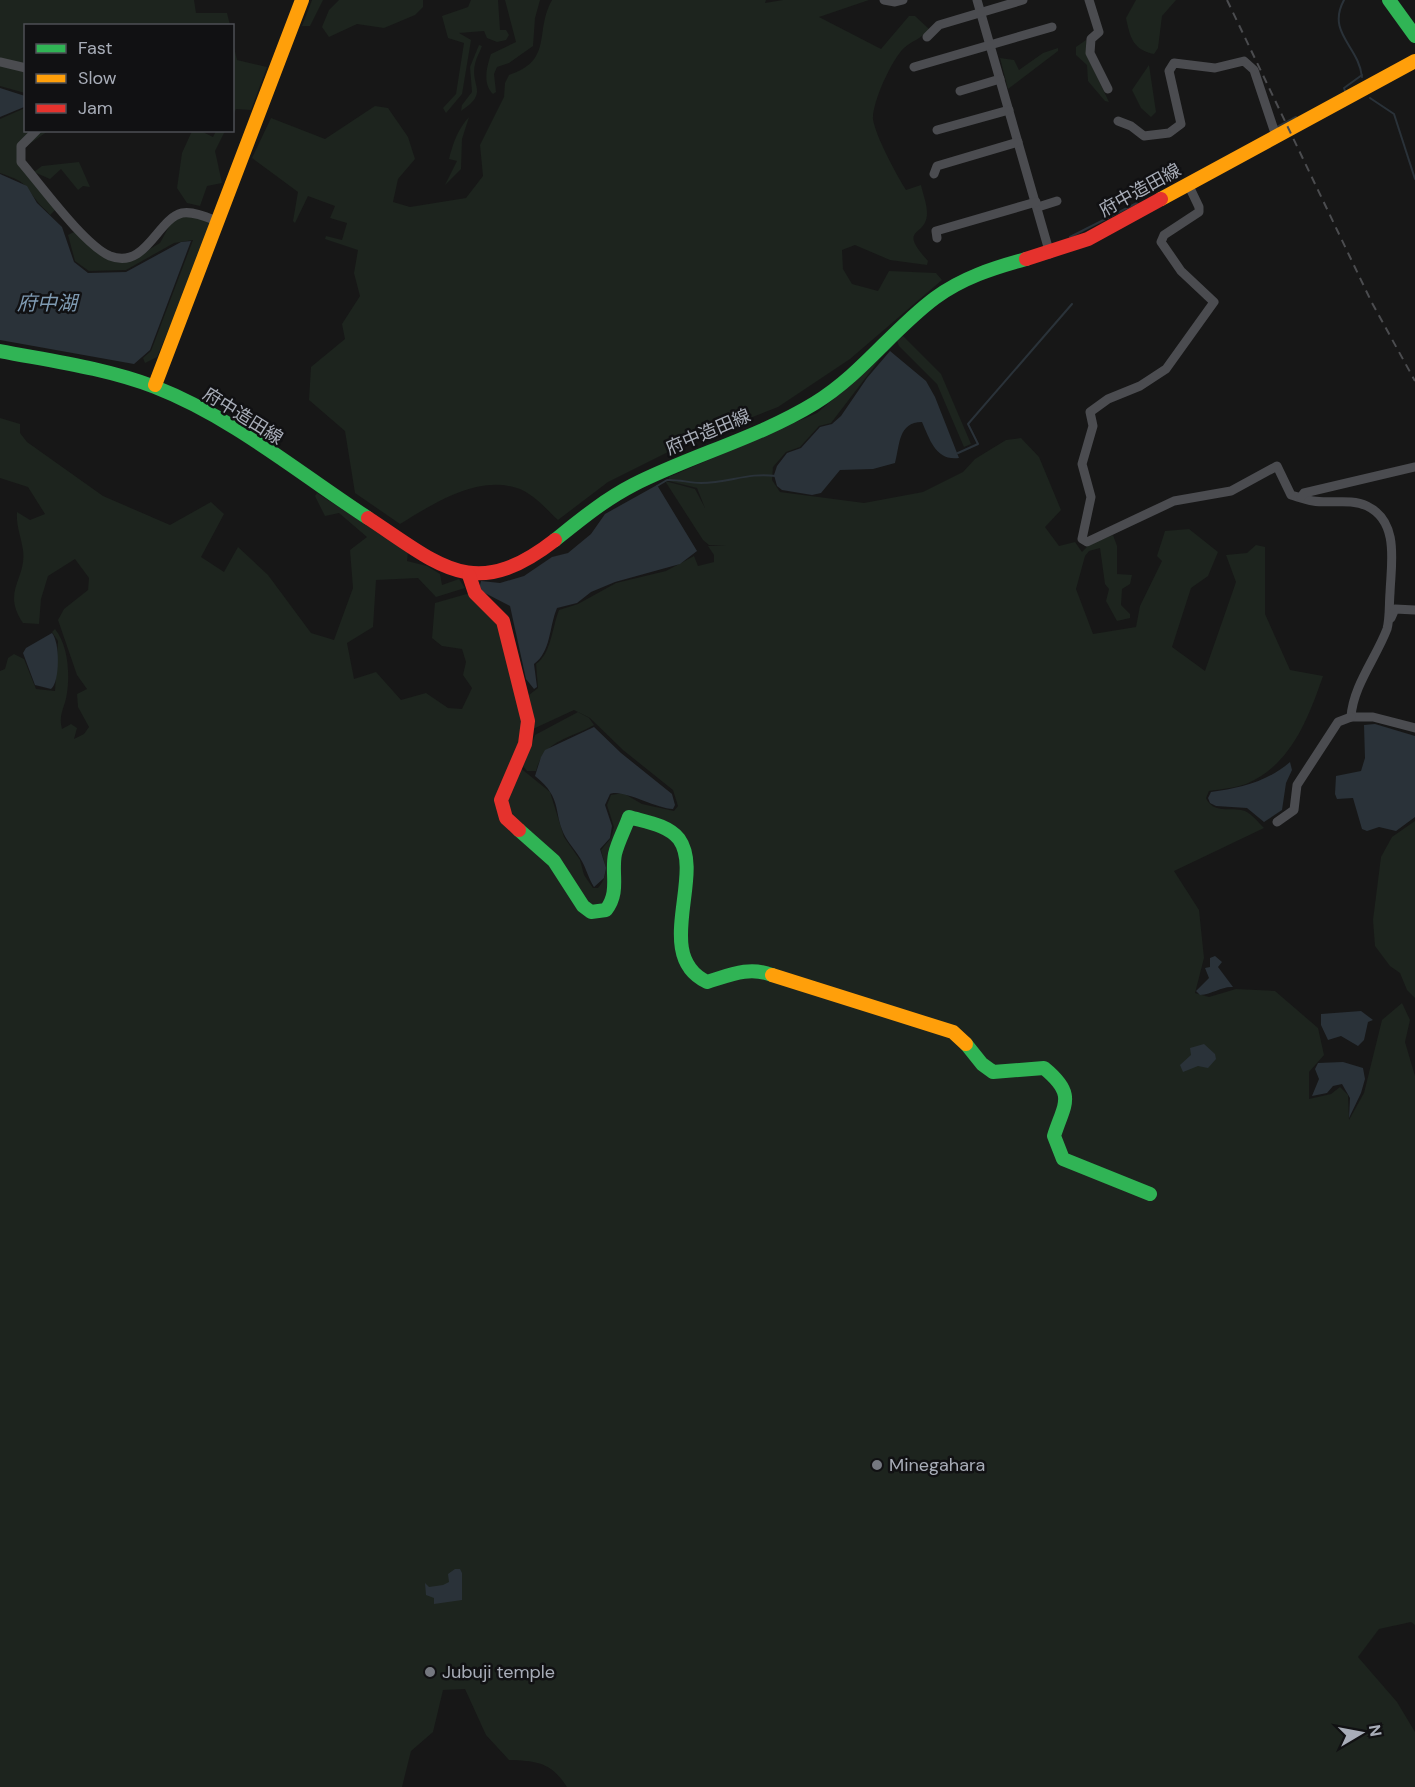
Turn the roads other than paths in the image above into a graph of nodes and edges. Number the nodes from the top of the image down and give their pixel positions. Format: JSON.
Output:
{"nodes":[{"id":1,"x":302,"y":0,"type":"edge"},
{"id":2,"x":884,"y":0,"type":"edge"},
{"id":3,"x":903,"y":0,"type":"edge"},
{"id":4,"x":977,"y":0,"type":"edge"},
{"id":5,"x":1023,"y":0,"type":"edge"},
{"id":6,"x":1089,"y":0,"type":"edge"},
{"id":7,"x":1389,"y":0,"type":"edge"},
{"id":8,"x":980,"y":13,"type":"junction"},
{"id":9,"x":1052,"y":27,"type":"dead end"},
{"id":10,"x":1415,"y":36,"type":"edge"},
{"id":11,"x":927,"y":37,"type":"dead end"},
{"id":12,"x":990,"y":45,"type":"junction"},
{"id":13,"x":1415,"y":61,"type":"edge"},
{"id":14,"x":0,"y":62,"type":"edge"},
{"id":15,"x":914,"y":67,"type":"dead end"},
{"id":16,"x":24,"y":68,"type":"edge"},
{"id":17,"x":1000,"y":79,"type":"junction"},
{"id":18,"x":1108,"y":89,"type":"dead end"},
{"id":19,"x":960,"y":91,"type":"dead end"},
{"id":20,"x":1009,"y":110,"type":"junction"},
{"id":21,"x":1118,"y":122,"type":"dead end"},
{"id":22,"x":937,"y":129,"type":"dead end"},
{"id":23,"x":35,"y":132,"type":"edge"},
{"id":24,"x":1276,"y":136,"type":"junction"},
{"id":25,"x":1018,"y":142,"type":"junction"},
{"id":26,"x":934,"y":174,"type":"dead end"},
{"id":27,"x":1188,"y":184,"type":"junction"},
{"id":28,"x":1057,"y":201,"type":"dead end"},
{"id":29,"x":1037,"y":204,"type":"junction"},
{"id":30,"x":218,"y":221,"type":"junction"},
{"id":31,"x":937,"y":238,"type":"dead end"},
{"id":32,"x":1050,"y":254,"type":"junction"},
{"id":33,"x":0,"y":351,"type":"edge"},
{"id":34,"x":155,"y":385,"type":"junction"},
{"id":35,"x":1415,"y":467,"type":"edge"},
{"id":36,"x":1300,"y":497,"type":"junction"},
{"id":37,"x":469,"y":575,"type":"junction"},
{"id":38,"x":1415,"y":610,"type":"edge"},
{"id":39,"x":1387,"y":627,"type":"junction"},
{"id":40,"x":1351,"y":717,"type":"junction"},
{"id":41,"x":1415,"y":728,"type":"edge"},
{"id":42,"x":1277,"y":822,"type":"dead end"},
{"id":43,"x":1150,"y":1194,"type":"dead end"}],
"edges":[{"from":1,"to":30,"type":"street"},
{"from":2,"to":3,"type":"street"},
{"from":4,"to":8,"type":"street"},
{"from":5,"to":8,"type":"street"},
{"from":6,"to":18,"type":"street"},
{"from":7,"to":10,"type":"street"},
{"from":8,"to":11,"type":"street"},
{"from":8,"to":12,"type":"street"},
{"from":9,"to":12,"type":"street"},
{"from":12,"to":15,"type":"street"},
{"from":12,"to":17,"type":"street"},
{"from":13,"to":24,"type":"street","name":"府中造田線"},
{"from":14,"to":16,"type":"street"},
{"from":17,"to":19,"type":"street"},
{"from":17,"to":20,"type":"street"},
{"from":20,"to":22,"type":"street"},
{"from":20,"to":25,"type":"street"},
{"from":21,"to":24,"type":"street"},
{"from":23,"to":30,"type":"street"},
{"from":24,"to":27,"type":"street","name":"府中造田線"},
{"from":25,"to":26,"type":"street"},
{"from":25,"to":29,"type":"street"},
{"from":27,"to":32,"type":"street","name":"府中造田線"},
{"from":27,"to":36,"type":"street"},
{"from":28,"to":29,"type":"street"},
{"from":29,"to":31,"type":"street"},
{"from":29,"to":32,"type":"street"},
{"from":30,"to":34,"type":"street"},
{"from":32,"to":37,"type":"street","name":"府中造田線"},
{"from":33,"to":34,"type":"street","name":"府中造田線"},
{"from":34,"to":37,"type":"street","name":"府中造田線"},
{"from":35,"to":36,"type":"street"},
{"from":36,"to":39,"type":"street"},
{"from":37,"to":43,"type":"street"},
{"from":38,"to":39,"type":"street"},
{"from":39,"to":40,"type":"street"},
{"from":40,"to":41,"type":"street"},
{"from":40,"to":42,"type":"street"}]}
